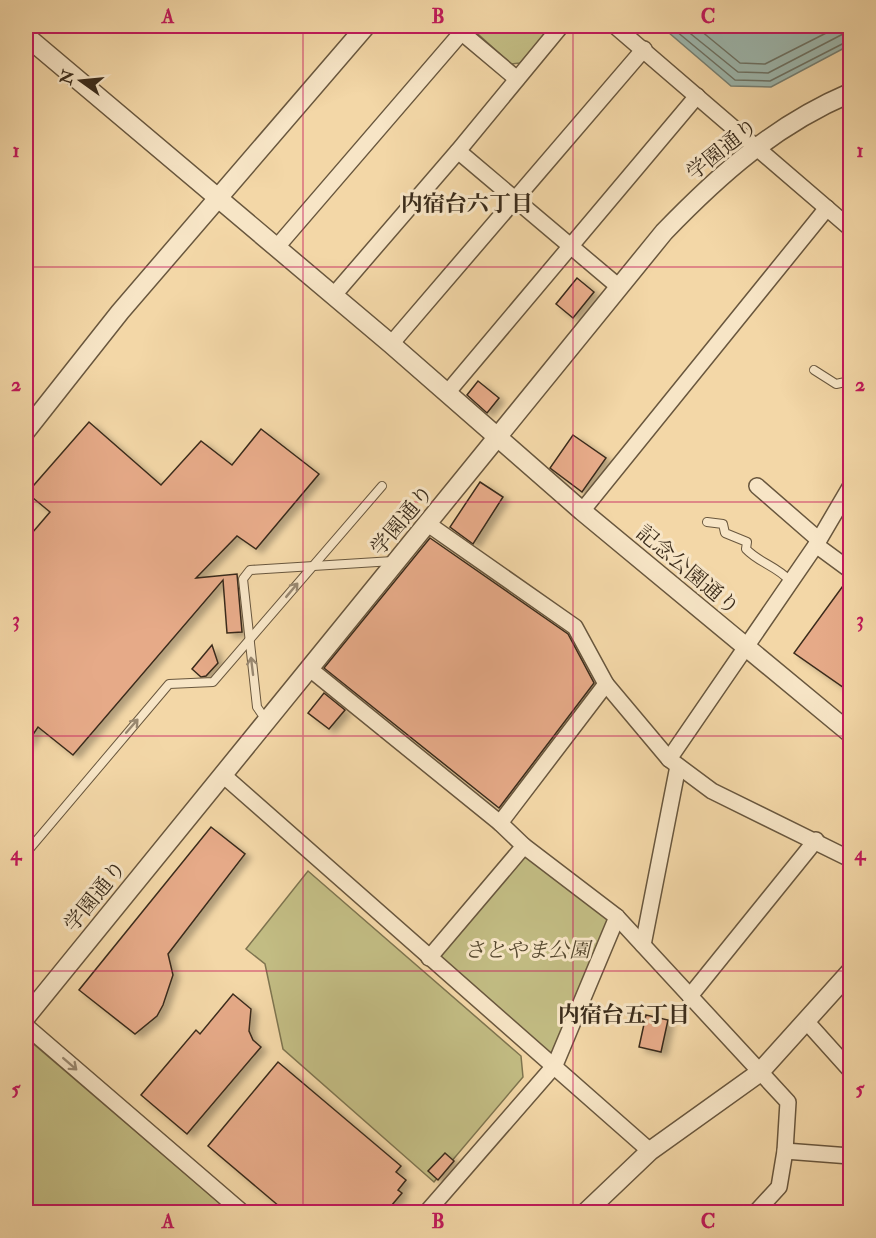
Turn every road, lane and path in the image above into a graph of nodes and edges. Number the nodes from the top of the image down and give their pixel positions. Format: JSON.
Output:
{"nodes":[{"id":1,"x":366,"y":26,"type":"edge"},
{"id":2,"x":561,"y":26,"type":"edge"},
{"id":3,"x":615,"y":26,"type":"edge"},
{"id":4,"x":458,"y":29,"type":"edge"},
{"id":5,"x":26,"y":36,"type":"edge"},
{"id":6,"x":644,"y":49,"type":"junction"},
{"id":7,"x":517,"y":79,"type":"junction"},
{"id":8,"x":850,"y":93,"type":"edge"},
{"id":9,"x":697,"y":96,"type":"junction"},
{"id":10,"x":755,"y":147,"type":"junction"},
{"id":11,"x":458,"y":151,"type":"junction"},
{"id":12,"x":217,"y":198,"type":"junction"},
{"id":13,"x":515,"y":200,"type":"junction"},
{"id":14,"x":827,"y":208,"type":"junction"},
{"id":15,"x":850,"y":228,"type":"edge"},
{"id":16,"x":571,"y":246,"type":"junction"},
{"id":17,"x":276,"y":248,"type":"junction"},
{"id":18,"x":619,"y":286,"type":"junction"},
{"id":19,"x":333,"y":296,"type":"junction"},
{"id":20,"x":391,"y":344,"type":"junction"},
{"id":21,"x":814,"y":370,"type":"dead end"},
{"id":22,"x":850,"y":381,"type":"edge"},
{"id":23,"x":447,"y":393,"type":"junction"},
{"id":24,"x":26,"y":431,"type":"edge"},
{"id":25,"x":499,"y":438,"type":"junction"},
{"id":26,"x":382,"y":486,"type":"dead end"},
{"id":27,"x":757,"y":486,"type":"dead end"},
{"id":28,"x":850,"y":487,"type":"edge"},
{"id":29,"x":582,"y":511,"type":"junction"},
{"id":30,"x":706,"y":522,"type":"dead end"},
{"id":31,"x":428,"y":524,"type":"junction"},
{"id":32,"x":817,"y":542,"type":"junction"},
{"id":33,"x":397,"y":560,"type":"junction"},
{"id":34,"x":312,"y":566,"type":"junction"},
{"id":35,"x":850,"y":570,"type":"edge"},
{"id":36,"x":790,"y":580,"type":"junction"},
{"id":37,"x":249,"y":641,"type":"junction"},
{"id":38,"x":744,"y":646,"type":"junction"},
{"id":39,"x":310,"y":669,"type":"junction"},
{"id":40,"x":606,"y":684,"type":"junction"},
{"id":41,"x":267,"y":721,"type":"junction"},
{"id":42,"x":850,"y":733,"type":"edge"},
{"id":43,"x":674,"y":763,"type":"junction"},
{"id":44,"x":222,"y":775,"type":"junction"},
{"id":45,"x":500,"y":823,"type":"junction"},
{"id":46,"x":816,"y":840,"type":"junction"},
{"id":47,"x":524,"y":846,"type":"junction"},
{"id":48,"x":26,"y":853,"type":"edge"},
{"id":49,"x":850,"y":859,"type":"edge"},
{"id":50,"x":617,"y":917,"type":"junction"},
{"id":51,"x":643,"y":945,"type":"junction"},
{"id":52,"x":429,"y":958,"type":"junction"},
{"id":53,"x":850,"y":972,"type":"edge"},
{"id":54,"x":690,"y":996,"type":"junction"},
{"id":55,"x":26,"y":1017,"type":"edge"},
{"id":56,"x":806,"y":1021,"type":"junction"},
{"id":57,"x":26,"y":1026,"type":"edge"},
{"id":58,"x":555,"y":1065,"type":"junction"},
{"id":59,"x":850,"y":1070,"type":"edge"},
{"id":60,"x":759,"y":1073,"type":"junction"},
{"id":61,"x":650,"y":1151,"type":"junction"},
{"id":62,"x":785,"y":1151,"type":"junction"},
{"id":63,"x":850,"y":1156,"type":"edge"},
{"id":64,"x":242,"y":1212,"type":"edge"},
{"id":65,"x":427,"y":1212,"type":"edge"},
{"id":66,"x":586,"y":1212,"type":"edge"},
{"id":67,"x":756,"y":1212,"type":"edge"}],
"edges":[{"from":1,"to":12,"type":"street"},
{"from":2,"to":7,"type":"street"},
{"from":3,"to":6,"type":"street"},
{"from":4,"to":7,"type":"street"},
{"from":4,"to":17,"type":"street"},
{"from":5,"to":12,"type":"street","name":"記念公園通り"},
{"from":6,"to":9,"type":"street"},
{"from":6,"to":13,"type":"street"},
{"from":7,"to":11,"type":"street"},
{"from":8,"to":10,"type":"street","name":"学園通り"},
{"from":9,"to":10,"type":"street"},
{"from":9,"to":16,"type":"street"},
{"from":10,"to":14,"type":"street"},
{"from":10,"to":18,"type":"street","name":"学園通り"},
{"from":11,"to":13,"type":"street"},
{"from":11,"to":19,"type":"street"},
{"from":12,"to":17,"type":"street","name":"記念公園通り"},
{"from":12,"to":24,"type":"street"},
{"from":13,"to":16,"type":"street"},
{"from":13,"to":20,"type":"street"},
{"from":14,"to":15,"type":"street"},
{"from":14,"to":29,"type":"street"},
{"from":16,"to":18,"type":"street"},
{"from":16,"to":23,"type":"street"},
{"from":17,"to":19,"type":"street","name":"記念公園通り"},
{"from":18,"to":25,"type":"street","name":"学園通り"},
{"from":19,"to":20,"type":"street","name":"記念公園通り"},
{"from":20,"to":23,"type":"street","name":"記念公園通り"},
{"from":21,"to":22,"type":"lane"},
{"from":23,"to":25,"type":"street","name":"記念公園通り"},
{"from":25,"to":29,"type":"street","name":"記念公園通り"},
{"from":25,"to":31,"type":"street","name":"学園通り"},
{"from":26,"to":34,"type":"lane"},
{"from":27,"to":32,"type":"street"},
{"from":28,"to":32,"type":"street"},
{"from":29,"to":38,"type":"street","name":"記念公園通り"},
{"from":30,"to":36,"type":"lane"},
{"from":31,"to":33,"type":"street","name":"学園通り"},
{"from":31,"to":40,"type":"street"},
{"from":32,"to":35,"type":"street"},
{"from":32,"to":36,"type":"street"},
{"from":33,"to":34,"type":"lane"},
{"from":33,"to":39,"type":"street","name":"学園通り"},
{"from":37,"to":34,"type":"lane","one_way":true},
{"from":34,"to":37,"type":"lane"},
{"from":36,"to":38,"type":"street"},
{"from":41,"to":37,"type":"lane","one_way":true},
{"from":48,"to":37,"type":"lane","one_way":true},
{"from":38,"to":42,"type":"street","name":"記念公園通り"},
{"from":38,"to":43,"type":"street"},
{"from":39,"to":41,"type":"street","name":"学園通り"},
{"from":39,"to":45,"type":"street"},
{"from":40,"to":43,"type":"street"},
{"from":40,"to":45,"type":"street"},
{"from":41,"to":44,"type":"street","name":"学園通り"},
{"from":43,"to":46,"type":"street"},
{"from":43,"to":51,"type":"street"},
{"from":44,"to":52,"type":"street"},
{"from":44,"to":55,"type":"street","name":"学園通り"},
{"from":45,"to":47,"type":"street"},
{"from":46,"to":49,"type":"street"},
{"from":46,"to":54,"type":"street"},
{"from":47,"to":50,"type":"street"},
{"from":47,"to":52,"type":"street"},
{"from":50,"to":51,"type":"street"},
{"from":50,"to":58,"type":"street"},
{"from":51,"to":54,"type":"street"},
{"from":52,"to":58,"type":"street"},
{"from":53,"to":56,"type":"street"},
{"from":54,"to":60,"type":"street"},
{"from":56,"to":59,"type":"street"},
{"from":56,"to":60,"type":"street"},
{"from":57,"to":64,"type":"street","one_way":true},
{"from":58,"to":61,"type":"street"},
{"from":58,"to":65,"type":"street"},
{"from":60,"to":61,"type":"street"},
{"from":60,"to":62,"type":"street"},
{"from":61,"to":66,"type":"street"},
{"from":62,"to":63,"type":"street"},
{"from":62,"to":67,"type":"street"}]}
